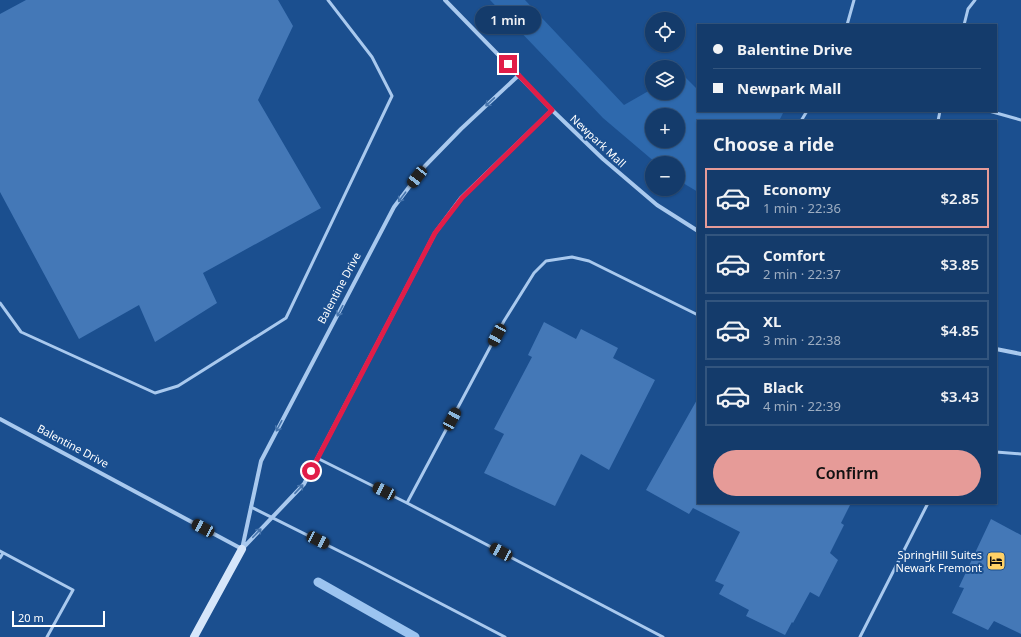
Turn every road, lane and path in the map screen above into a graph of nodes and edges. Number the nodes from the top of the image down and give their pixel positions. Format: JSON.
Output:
{"nodes":[{"id":1,"x":328,"y":0,"type":"edge"},
{"id":2,"x":446,"y":0,"type":"edge"},
{"id":3,"x":854,"y":0,"type":"edge"},
{"id":4,"x":975,"y":0,"type":"edge"},
{"id":5,"x":847,"y":24,"type":"edge"},
{"id":6,"x":964,"y":24,"type":"edge"},
{"id":7,"x":518,"y":75,"type":"junction"},
{"id":8,"x":552,"y":110,"type":"junction"},
{"id":9,"x":993,"y":112,"type":"edge"},
{"id":10,"x":1021,"y":120,"type":"edge"},
{"id":11,"x":697,"y":230,"type":"edge"},
{"id":12,"x":0,"y":303,"type":"edge"},
{"id":13,"x":697,"y":315,"type":"edge"},
{"id":14,"x":997,"y":349,"type":"edge"},
{"id":15,"x":1021,"y":354,"type":"edge"},
{"id":16,"x":0,"y":419,"type":"edge"},
{"id":17,"x":997,"y":452,"type":"edge"},
{"id":18,"x":1021,"y":454,"type":"edge"},
{"id":19,"x":317,"y":458,"type":"junction"},
{"id":20,"x":407,"y":503,"type":"junction"},
{"id":21,"x":927,"y":504,"type":"edge"},
{"id":22,"x":251,"y":507,"type":"junction"},
{"id":23,"x":273,"y":518,"type":"junction"},
{"id":24,"x":242,"y":549,"type":"junction"},
{"id":25,"x":1,"y":552,"type":"edge"},
{"id":26,"x":0,"y":558,"type":"edge"},
{"id":27,"x":47,"y":637,"type":"edge"},
{"id":28,"x":194,"y":637,"type":"edge"},
{"id":29,"x":505,"y":637,"type":"edge"},
{"id":30,"x":663,"y":637,"type":"edge"},
{"id":31,"x":860,"y":637,"type":"edge"}],
"edges":[{"from":1,"to":12,"type":"lane"},
{"from":2,"to":7,"type":"street","name":"Newpark Mall"},
{"from":3,"to":5,"type":"lane"},
{"from":4,"to":6,"type":"lane"},
{"from":7,"to":8,"type":"street","name":"Newpark Mall"},
{"from":7,"to":22,"type":"street","name":"Balentine Drive","one_way":true},
{"from":8,"to":11,"type":"street","name":"Newpark Mall"},
{"from":8,"to":19,"type":"street","name":"Balentine Drive"},
{"from":9,"to":10,"type":"lane"},
{"from":13,"to":20,"type":"lane"},
{"from":14,"to":15,"type":"street"},
{"from":16,"to":24,"type":"street","name":"Balentine Drive"},
{"from":17,"to":18,"type":"lane"},
{"from":19,"to":20,"type":"lane"},
{"from":23,"to":19,"type":"street","name":"Balentine Drive","one_way":true},
{"from":20,"to":30,"type":"lane"},
{"from":21,"to":31,"type":"lane"},
{"from":22,"to":23,"type":"lane"},
{"from":22,"to":24,"type":"street","name":"Balentine Drive"},
{"from":24,"to":23,"type":"street","name":"Balentine Drive","one_way":true},
{"from":23,"to":29,"type":"lane"},
{"from":24,"to":28,"type":"street","name":"Balentine Drive"},
{"from":25,"to":26,"type":"lane"},
{"from":25,"to":27,"type":"lane"}]}
